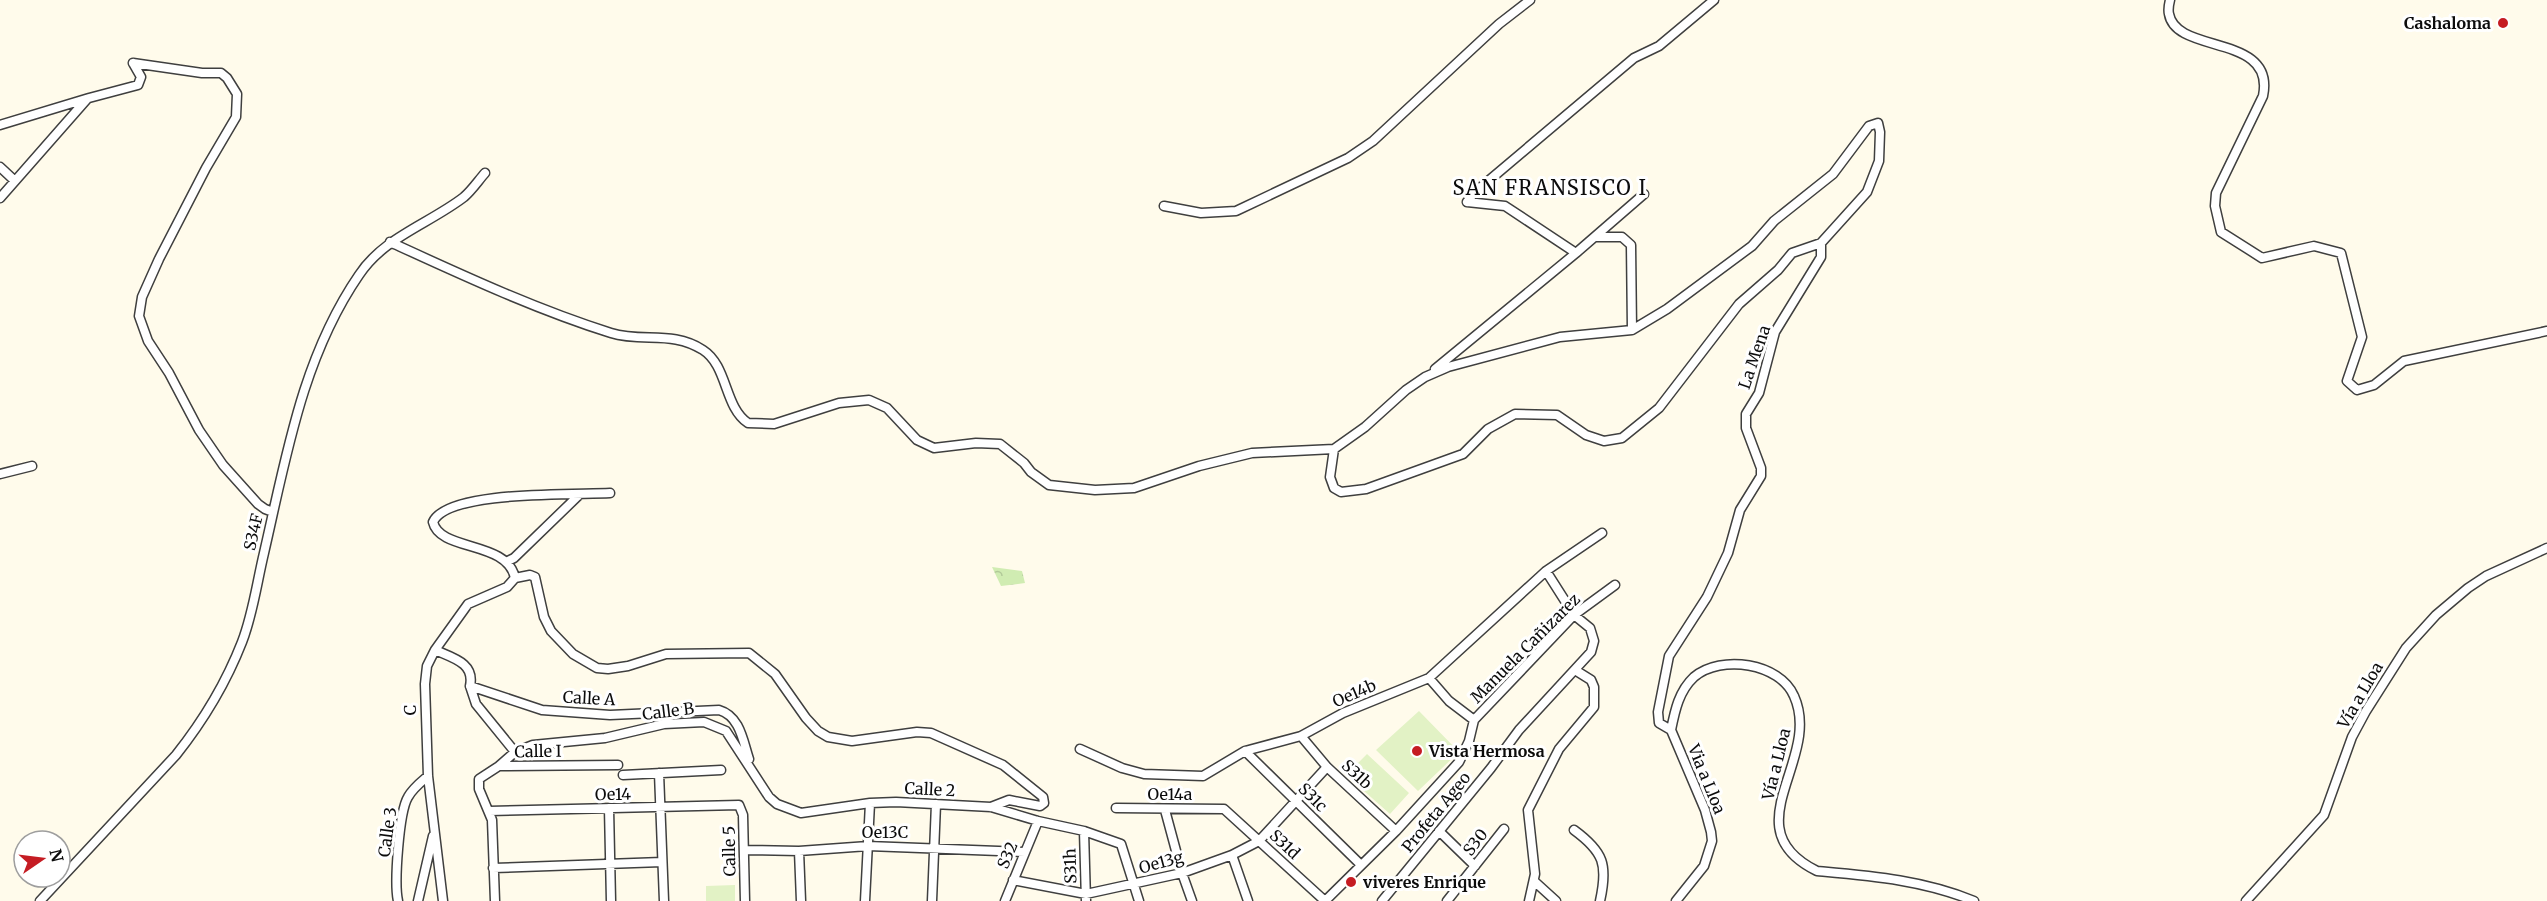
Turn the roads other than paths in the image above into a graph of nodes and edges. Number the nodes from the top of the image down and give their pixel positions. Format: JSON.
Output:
{"nodes":[{"id":1,"x":1530,"y":0,"type":"edge"},
{"id":2,"x":1714,"y":0,"type":"edge"},
{"id":3,"x":2169,"y":0,"type":"edge"},
{"id":4,"x":89,"y":98,"type":"junction"},
{"id":5,"x":0,"y":125,"type":"edge"},
{"id":6,"x":0,"y":167,"type":"edge"},
{"id":7,"x":485,"y":173,"type":"dead end"},
{"id":8,"x":15,"y":181,"type":"junction"},
{"id":9,"x":1644,"y":194,"type":"dead end"},
{"id":10,"x":0,"y":198,"type":"edge"},
{"id":11,"x":1164,"y":206,"type":"dead end"},
{"id":12,"x":1595,"y":237,"type":"junction"},
{"id":13,"x":390,"y":242,"type":"junction"},
{"id":14,"x":1821,"y":243,"type":"junction"},
{"id":15,"x":1576,"y":253,"type":"junction"},
{"id":16,"x":1632,"y":330,"type":"junction"},
{"id":17,"x":2547,"y":331,"type":"edge"},
{"id":18,"x":1425,"y":377,"type":"junction"},
{"id":19,"x":1334,"y":448,"type":"junction"},
{"id":20,"x":32,"y":466,"type":"dead end"},
{"id":21,"x":0,"y":474,"type":"edge"},
{"id":22,"x":610,"y":494,"type":"dead end"},
{"id":23,"x":579,"y":495,"type":"junction"},
{"id":24,"x":273,"y":512,"type":"junction"},
{"id":25,"x":1602,"y":533,"type":"dead end"},
{"id":26,"x":2547,"y":548,"type":"edge"},
{"id":27,"x":506,"y":562,"type":"junction"},
{"id":28,"x":1546,"y":571,"type":"junction"},
{"id":29,"x":515,"y":578,"type":"junction"},
{"id":30,"x":1615,"y":585,"type":"dead end"},
{"id":31,"x":1574,"y":615,"type":"junction"},
{"id":32,"x":435,"y":650,"type":"junction"},
{"id":33,"x":1575,"y":670,"type":"junction"},
{"id":34,"x":1429,"y":678,"type":"junction"},
{"id":35,"x":470,"y":686,"type":"junction"},
{"id":36,"x":1474,"y":720,"type":"junction"},
{"id":37,"x":1671,"y":730,"type":"junction"},
{"id":38,"x":1301,"y":736,"type":"junction"},
{"id":39,"x":1080,"y":749,"type":"dead end"},
{"id":40,"x":1245,"y":751,"type":"junction"},
{"id":41,"x":515,"y":752,"type":"junction"},
{"id":42,"x":618,"y":765,"type":"dead end"},
{"id":43,"x":499,"y":766,"type":"junction"},
{"id":44,"x":1327,"y":767,"type":"junction"},
{"id":45,"x":721,"y":770,"type":"dead end"},
{"id":46,"x":754,"y":771,"type":"junction"},
{"id":47,"x":659,"y":773,"type":"junction"},
{"id":48,"x":623,"y":775,"type":"dead end"},
{"id":49,"x":428,"y":776,"type":"junction"},
{"id":50,"x":1297,"y":802,"type":"junction"},
{"id":51,"x":870,"y":803,"type":"junction"},
{"id":52,"x":737,"y":804,"type":"joint"},
{"id":53,"x":936,"y":804,"type":"junction"},
{"id":54,"x":992,"y":807,"type":"junction"},
{"id":55,"x":609,"y":808,"type":"junction"},
{"id":56,"x":660,"y":808,"type":"junction"},
{"id":57,"x":1116,"y":808,"type":"dead end"},
{"id":58,"x":1224,"y":809,"type":"joint"},
{"id":59,"x":1165,"y":810,"type":"junction"},
{"id":60,"x":489,"y":811,"type":"junction"},
{"id":61,"x":1038,"y":821,"type":"junction"},
{"id":62,"x":1504,"y":829,"type":"dead end"},
{"id":63,"x":434,"y":830,"type":"junction"},
{"id":64,"x":1574,"y":830,"type":"dead end"},
{"id":65,"x":1084,"y":831,"type":"junction"},
{"id":66,"x":1396,"y":831,"type":"junction"},
{"id":67,"x":1439,"y":831,"type":"junction"},
{"id":68,"x":1259,"y":841,"type":"junction"},
{"id":69,"x":868,"y":846,"type":"junction"},
{"id":70,"x":935,"y":848,"type":"junction"},
{"id":71,"x":744,"y":850,"type":"junction"},
{"id":72,"x":800,"y":851,"type":"junction"},
{"id":73,"x":1024,"y":852,"type":"junction"},
{"id":74,"x":1232,"y":855,"type":"junction"},
{"id":75,"x":662,"y":862,"type":"junction"},
{"id":76,"x":612,"y":863,"type":"junction"},
{"id":77,"x":1360,"y":864,"type":"junction"},
{"id":78,"x":1475,"y":866,"type":"junction"},
{"id":79,"x":493,"y":868,"type":"junction"},
{"id":80,"x":1182,"y":873,"type":"junction"},
{"id":81,"x":1013,"y":880,"type":"junction"},
{"id":82,"x":1533,"y":881,"type":"junction"},
{"id":83,"x":1133,"y":884,"type":"junction"},
{"id":84,"x":1086,"y":897,"type":"edge"},
{"id":85,"x":396,"y":898,"type":"edge"},
{"id":86,"x":40,"y":901,"type":"edge"},
{"id":87,"x":418,"y":901,"type":"edge"},
{"id":88,"x":443,"y":901,"type":"edge"},
{"id":89,"x":495,"y":901,"type":"edge"},
{"id":90,"x":611,"y":901,"type":"edge"},
{"id":91,"x":664,"y":901,"type":"edge"},
{"id":92,"x":745,"y":901,"type":"edge"},
{"id":93,"x":801,"y":901,"type":"edge"},
{"id":94,"x":865,"y":901,"type":"edge"},
{"id":95,"x":932,"y":901,"type":"edge"},
{"id":96,"x":1005,"y":901,"type":"edge"},
{"id":97,"x":1139,"y":901,"type":"edge"},
{"id":98,"x":1192,"y":901,"type":"edge"},
{"id":99,"x":1248,"y":901,"type":"edge"},
{"id":100,"x":1325,"y":901,"type":"edge"},
{"id":101,"x":1382,"y":901,"type":"edge"},
{"id":102,"x":1447,"y":901,"type":"edge"},
{"id":103,"x":1529,"y":901,"type":"edge"},
{"id":104,"x":1556,"y":901,"type":"edge"},
{"id":105,"x":1599,"y":901,"type":"edge"},
{"id":106,"x":1676,"y":901,"type":"edge"},
{"id":107,"x":1974,"y":901,"type":"edge"},
{"id":108,"x":2246,"y":901,"type":"edge"}],
"edges":[{"from":1,"to":11,"type":"street"},
{"from":2,"to":15,"type":"street"},
{"from":3,"to":17,"type":"street"},
{"from":4,"to":5,"type":"street"},
{"from":4,"to":8,"type":"street"},
{"from":4,"to":24,"type":"street"},
{"from":6,"to":8,"type":"street"},
{"from":7,"to":13,"type":"street","name":"S34F"},
{"from":8,"to":10,"type":"street"},
{"from":9,"to":12,"type":"street"},
{"from":12,"to":15,"type":"street"},
{"from":12,"to":16,"type":"street"},
{"from":13,"to":19,"type":"street"},
{"from":13,"to":24,"type":"street","name":"S34F"},
{"from":14,"to":16,"type":"street","name":"La Mena"},
{"from":14,"to":19,"type":"street"},
{"from":14,"to":37,"type":"street","name":"La Mena"},
{"from":15,"to":18,"type":"street"},
{"from":16,"to":18,"type":"street"},
{"from":18,"to":19,"type":"street"},
{"from":20,"to":21,"type":"street"},
{"from":22,"to":23,"type":"street"},
{"from":23,"to":27,"type":"street"},
{"from":23,"to":27,"type":"street"},
{"from":24,"to":86,"type":"street","name":"S34F"},
{"from":25,"to":28,"type":"street","name":"Oe14b"},
{"from":26,"to":108,"type":"street","name":"Vía a Lloa"},
{"from":27,"to":29,"type":"street"},
{"from":28,"to":31,"type":"street"},
{"from":28,"to":34,"type":"street","name":"Oe14b"},
{"from":29,"to":32,"type":"street","name":"C"},
{"from":29,"to":54,"type":"street"},
{"from":30,"to":31,"type":"street","name":"Manuela Cañizarez"},
{"from":31,"to":33,"type":"street","name":"Profeta Ageo"},
{"from":31,"to":36,"type":"street","name":"Manuela Cañizarez"},
{"from":32,"to":35,"type":"street"},
{"from":32,"to":49,"type":"street","name":"C"},
{"from":33,"to":67,"type":"street","name":"Profeta Ageo"},
{"from":33,"to":82,"type":"street"},
{"from":34,"to":36,"type":"street"},
{"from":34,"to":38,"type":"street","name":"Oe14b"},
{"from":35,"to":41,"type":"street"},
{"from":35,"to":46,"type":"street","name":"Calle A"},
{"from":36,"to":66,"type":"street","name":"Manuela Cañizarez"},
{"from":37,"to":106,"type":"street","name":"Via a Lloa"},
{"from":37,"to":107,"type":"street","name":"Vía a Lloa"},
{"from":38,"to":40,"type":"street","name":"Oe14b"},
{"from":38,"to":44,"type":"street","name":"S31b"},
{"from":39,"to":40,"type":"street","name":"Oe14b"},
{"from":40,"to":50,"type":"street","name":"S31c"},
{"from":41,"to":43,"type":"street","name":"Calle B"},
{"from":41,"to":46,"type":"street","name":"Calle B"},
{"from":42,"to":43,"type":"street","name":"Calle I"},
{"from":43,"to":60,"type":"street","name":"Calle I"},
{"from":44,"to":50,"type":"street","name":"Oe13g"},
{"from":44,"to":66,"type":"street","name":"S31b"},
{"from":45,"to":47,"type":"street"},
{"from":46,"to":51,"type":"street","name":"Calle 2"},
{"from":47,"to":48,"type":"street"},
{"from":47,"to":56,"type":"street"},
{"from":49,"to":63,"type":"street","name":"C"},
{"from":49,"to":85,"type":"street","name":"Calle 3"},
{"from":50,"to":68,"type":"street","name":"Oe13g"},
{"from":50,"to":77,"type":"street","name":"S31c"},
{"from":51,"to":53,"type":"street","name":"Calle 2"},
{"from":51,"to":69,"type":"street"},
{"from":52,"to":56,"type":"street","name":"Oe14"},
{"from":52,"to":71,"type":"street","name":"Calle 5"},
{"from":53,"to":54,"type":"street","name":"Calle 2"},
{"from":53,"to":70,"type":"street"},
{"from":54,"to":61,"type":"street","name":"Calle 2"},
{"from":55,"to":56,"type":"street","name":"Oe14"},
{"from":55,"to":60,"type":"street","name":"Oe14"},
{"from":55,"to":76,"type":"street"},
{"from":56,"to":75,"type":"street"},
{"from":57,"to":59,"type":"street","name":"Oe14a"},
{"from":58,"to":59,"type":"street","name":"Oe14a"},
{"from":58,"to":68,"type":"street","name":"S31d"},
{"from":59,"to":80,"type":"street"},
{"from":60,"to":79,"type":"street","name":"Calle I"},
{"from":61,"to":65,"type":"street","name":"Calle 2"},
{"from":61,"to":73,"type":"street","name":"S32"},
{"from":62,"to":78,"type":"street","name":"S30"},
{"from":63,"to":87,"type":"street"},
{"from":63,"to":88,"type":"street","name":"C"},
{"from":64,"to":105,"type":"street"},
{"from":65,"to":83,"type":"street","name":"Calle 2"},
{"from":65,"to":84,"type":"street","name":"S31h"},
{"from":66,"to":77,"type":"street","name":"Manuela Cañizarez"},
{"from":67,"to":78,"type":"street"},
{"from":67,"to":101,"type":"street","name":"Profeta Ageo"},
{"from":68,"to":74,"type":"street","name":"Oe13g"},
{"from":68,"to":100,"type":"street","name":"S31d"},
{"from":69,"to":70,"type":"street","name":"Oe13C"},
{"from":69,"to":72,"type":"street","name":"Oe13C"},
{"from":69,"to":94,"type":"street"},
{"from":70,"to":73,"type":"street","name":"Oe13C"},
{"from":70,"to":95,"type":"street"},
{"from":71,"to":72,"type":"street","name":"Oe13C"},
{"from":71,"to":92,"type":"street","name":"Calle 5"},
{"from":72,"to":93,"type":"street"},
{"from":73,"to":81,"type":"street","name":"S32"},
{"from":74,"to":80,"type":"street","name":"Oe13g"},
{"from":74,"to":99,"type":"street"},
{"from":75,"to":76,"type":"street"},
{"from":75,"to":91,"type":"street"},
{"from":76,"to":79,"type":"street"},
{"from":76,"to":90,"type":"street"},
{"from":77,"to":100,"type":"street","name":"Manuela Cañizarez"},
{"from":78,"to":102,"type":"street","name":"S30"},
{"from":79,"to":89,"type":"street","name":"Calle I"},
{"from":80,"to":83,"type":"street","name":"Oe13g"},
{"from":80,"to":98,"type":"street"},
{"from":81,"to":84,"type":"street","name":"Oe13g"},
{"from":81,"to":96,"type":"street","name":"S32"},
{"from":82,"to":103,"type":"street"},
{"from":82,"to":104,"type":"street"},
{"from":83,"to":84,"type":"street","name":"Oe13g"},
{"from":83,"to":97,"type":"street"}]}
